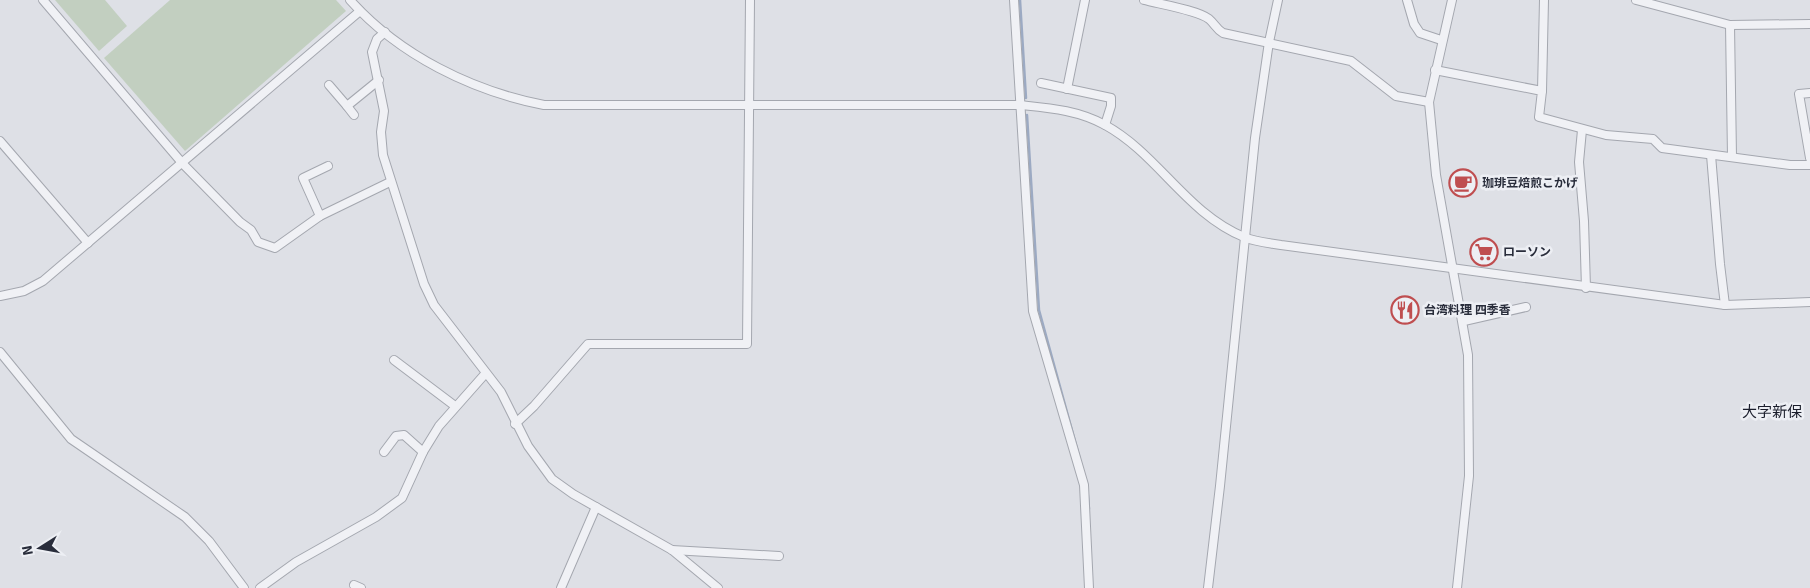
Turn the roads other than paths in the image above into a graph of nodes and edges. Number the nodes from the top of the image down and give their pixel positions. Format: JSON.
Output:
{"nodes":[{"id":1,"x":43,"y":0,"type":"edge"},
{"id":2,"x":350,"y":0,"type":"edge"},
{"id":3,"x":750,"y":0,"type":"edge"},
{"id":4,"x":1014,"y":0,"type":"edge"},
{"id":5,"x":1085,"y":0,"type":"edge"},
{"id":6,"x":1144,"y":0,"type":"edge"},
{"id":7,"x":1278,"y":0,"type":"edge"},
{"id":8,"x":1408,"y":0,"type":"edge"},
{"id":9,"x":1452,"y":0,"type":"edge"},
{"id":10,"x":1544,"y":0,"type":"edge"},
{"id":11,"x":1636,"y":0,"type":"edge"},
{"id":12,"x":1663,"y":3,"type":"edge"},
{"id":13,"x":360,"y":11,"type":"junction"},
{"id":14,"x":1810,"y":24,"type":"edge"},
{"id":15,"x":1730,"y":25,"type":"junction"},
{"id":16,"x":385,"y":32,"type":"junction"},
{"id":17,"x":1441,"y":40,"type":"junction"},
{"id":18,"x":1269,"y":42,"type":"junction"},
{"id":19,"x":1435,"y":70,"type":"junction"},
{"id":20,"x":379,"y":80,"type":"junction"},
{"id":21,"x":1041,"y":83,"type":"dead end"},
{"id":22,"x":329,"y":85,"type":"dead end"},
{"id":23,"x":1067,"y":89,"type":"junction"},
{"id":24,"x":1542,"y":91,"type":"junction"},
{"id":25,"x":1810,"y":93,"type":"edge"},
{"id":26,"x":1429,"y":102,"type":"junction"},
{"id":27,"x":750,"y":105,"type":"junction"},
{"id":28,"x":1020,"y":105,"type":"junction"},
{"id":29,"x":347,"y":106,"type":"junction"},
{"id":30,"x":354,"y":115,"type":"dead end"},
{"id":31,"x":1105,"y":125,"type":"junction"},
{"id":32,"x":1582,"y":130,"type":"junction"},
{"id":33,"x":0,"y":141,"type":"edge"},
{"id":34,"x":1711,"y":155,"type":"junction"},
{"id":35,"x":1732,"y":157,"type":"junction"},
{"id":36,"x":1810,"y":158,"type":"edge"},
{"id":37,"x":183,"y":164,"type":"junction"},
{"id":38,"x":1810,"y":165,"type":"edge"},
{"id":39,"x":328,"y":166,"type":"dead end"},
{"id":40,"x":390,"y":182,"type":"junction"},
{"id":41,"x":320,"y":216,"type":"junction"},
{"id":42,"x":1244,"y":238,"type":"junction"},
{"id":43,"x":88,"y":243,"type":"junction"},
{"id":44,"x":1452,"y":269,"type":"junction"},
{"id":45,"x":1586,"y":288,"type":"junction"},
{"id":46,"x":0,"y":296,"type":"edge"},
{"id":47,"x":1810,"y":302,"type":"edge"},
{"id":48,"x":1726,"y":305,"type":"junction"},
{"id":49,"x":1526,"y":307,"type":"dead end"},
{"id":50,"x":1464,"y":321,"type":"junction"},
{"id":51,"x":0,"y":352,"type":"edge"},
{"id":52,"x":394,"y":360,"type":"dead end"},
{"id":53,"x":485,"y":374,"type":"junction"},
{"id":54,"x":455,"y":406,"type":"junction"},
{"id":55,"x":515,"y":424,"type":"junction"},
{"id":56,"x":384,"y":452,"type":"dead end"},
{"id":57,"x":423,"y":452,"type":"junction"},
{"id":58,"x":596,"y":507,"type":"junction"},
{"id":59,"x":672,"y":550,"type":"junction"},
{"id":60,"x":779,"y":556,"type":"dead end"},
{"id":61,"x":710,"y":585,"type":"edge"},
{"id":62,"x":244,"y":588,"type":"edge"},
{"id":63,"x":260,"y":588,"type":"edge"},
{"id":64,"x":561,"y":588,"type":"edge"},
{"id":65,"x":718,"y":588,"type":"edge"},
{"id":66,"x":1089,"y":588,"type":"edge"},
{"id":67,"x":1208,"y":588,"type":"edge"},
{"id":68,"x":1457,"y":588,"type":"edge"}],
"edges":[{"from":1,"to":37,"type":"street"},
{"from":2,"to":13,"type":"street"},
{"from":3,"to":27,"type":"street"},
{"from":4,"to":28,"type":"street"},
{"from":5,"to":23,"type":"street"},
{"from":6,"to":18,"type":"street"},
{"from":7,"to":18,"type":"street"},
{"from":8,"to":17,"type":"street"},
{"from":9,"to":17,"type":"street"},
{"from":10,"to":24,"type":"street"},
{"from":11,"to":12,"type":"street"},
{"from":12,"to":15,"type":"street"},
{"from":13,"to":16,"type":"street"},
{"from":13,"to":37,"type":"street"},
{"from":14,"to":15,"type":"street"},
{"from":15,"to":35,"type":"street"},
{"from":16,"to":20,"type":"street"},
{"from":16,"to":27,"type":"street"},
{"from":17,"to":19,"type":"street"},
{"from":18,"to":26,"type":"street"},
{"from":18,"to":42,"type":"street"},
{"from":19,"to":24,"type":"street"},
{"from":19,"to":26,"type":"street"},
{"from":20,"to":29,"type":"street"},
{"from":20,"to":40,"type":"street"},
{"from":21,"to":23,"type":"street"},
{"from":22,"to":29,"type":"street"},
{"from":23,"to":31,"type":"street"},
{"from":24,"to":32,"type":"street"},
{"from":25,"to":36,"type":"street"},
{"from":26,"to":44,"type":"street"},
{"from":27,"to":28,"type":"street"},
{"from":27,"to":55,"type":"street"},
{"from":28,"to":31,"type":"street"},
{"from":28,"to":66,"type":"street"},
{"from":29,"to":30,"type":"street"},
{"from":31,"to":42,"type":"street"},
{"from":32,"to":34,"type":"street"},
{"from":32,"to":45,"type":"street"},
{"from":33,"to":43,"type":"street"},
{"from":34,"to":35,"type":"street"},
{"from":34,"to":48,"type":"street"},
{"from":35,"to":38,"type":"street"},
{"from":37,"to":41,"type":"street"},
{"from":37,"to":43,"type":"street"},
{"from":39,"to":41,"type":"street"},
{"from":40,"to":41,"type":"street"},
{"from":40,"to":53,"type":"street"},
{"from":42,"to":44,"type":"street"},
{"from":42,"to":67,"type":"street"},
{"from":43,"to":46,"type":"street"},
{"from":44,"to":45,"type":"street"},
{"from":44,"to":50,"type":"street"},
{"from":45,"to":48,"type":"street"},
{"from":47,"to":48,"type":"street"},
{"from":49,"to":50,"type":"street"},
{"from":50,"to":68,"type":"street"},
{"from":51,"to":62,"type":"street"},
{"from":52,"to":54,"type":"street"},
{"from":53,"to":54,"type":"street"},
{"from":53,"to":55,"type":"street"},
{"from":54,"to":57,"type":"street"},
{"from":55,"to":58,"type":"street"},
{"from":56,"to":57,"type":"street"},
{"from":57,"to":63,"type":"street"},
{"from":58,"to":59,"type":"street"},
{"from":58,"to":64,"type":"street"},
{"from":59,"to":60,"type":"street"},
{"from":59,"to":61,"type":"street"},
{"from":61,"to":65,"type":"street"}]}
